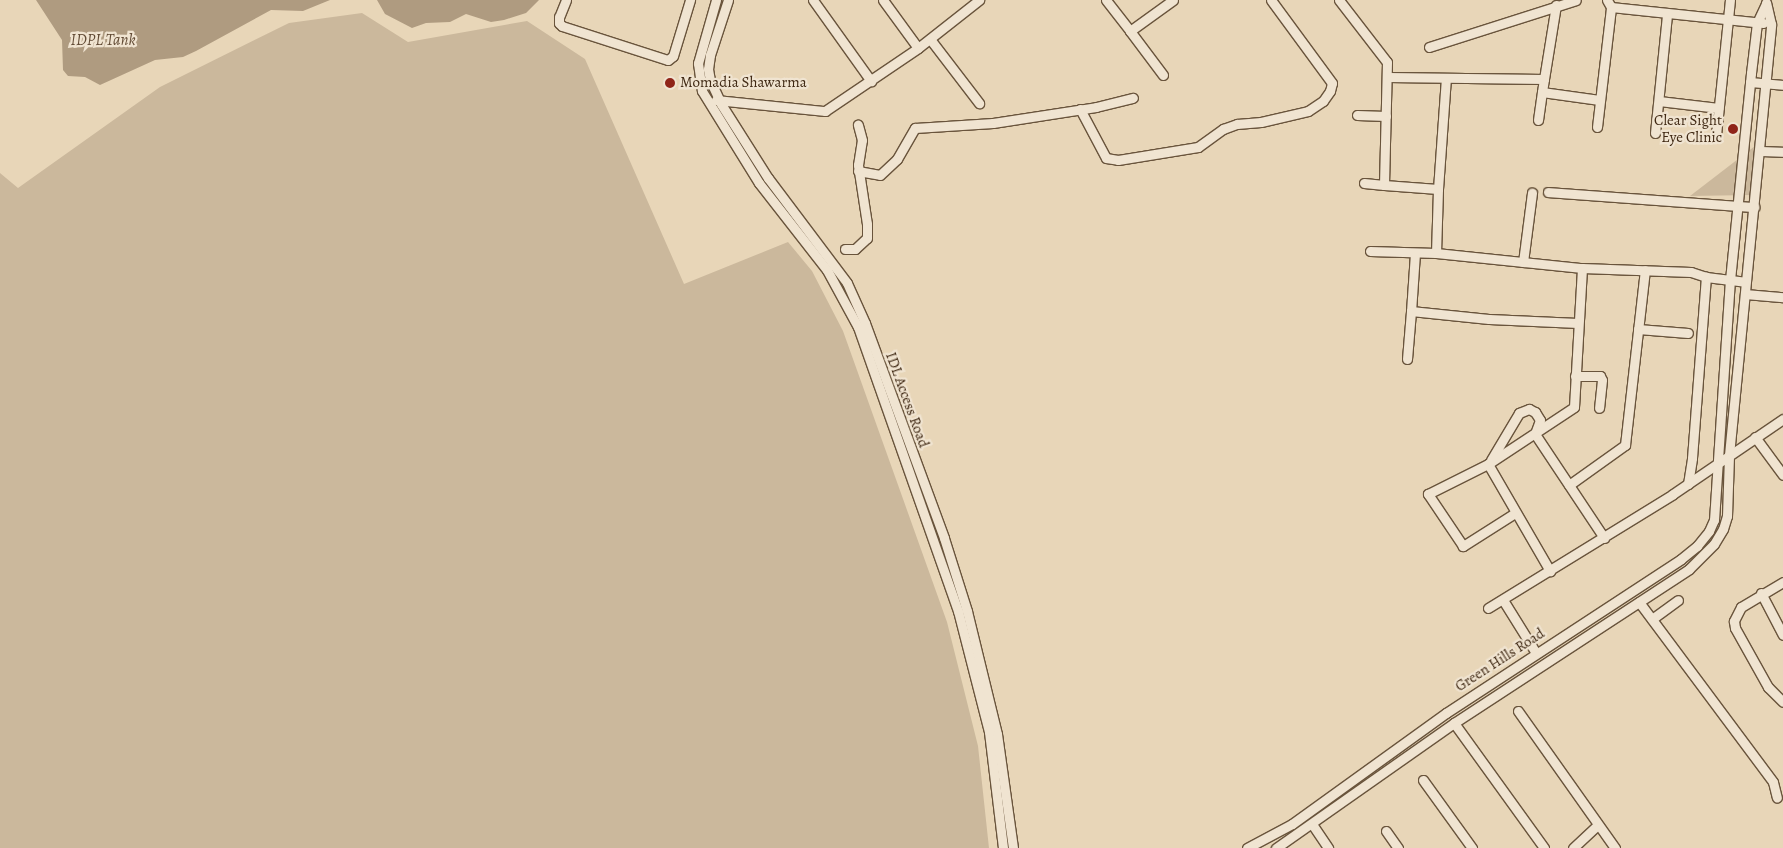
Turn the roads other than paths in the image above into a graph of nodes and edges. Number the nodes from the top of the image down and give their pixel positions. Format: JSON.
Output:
{"nodes":[{"id":1,"x":566,"y":0,"type":"edge"},
{"id":2,"x":690,"y":0,"type":"edge"},
{"id":3,"x":728,"y":0,"type":"edge"},
{"id":4,"x":813,"y":0,"type":"edge"},
{"id":5,"x":883,"y":0,"type":"edge"},
{"id":6,"x":979,"y":0,"type":"edge"},
{"id":7,"x":1106,"y":0,"type":"edge"},
{"id":8,"x":1173,"y":0,"type":"edge"},
{"id":9,"x":1271,"y":0,"type":"edge"},
{"id":10,"x":1340,"y":0,"type":"edge"},
{"id":11,"x":1576,"y":0,"type":"edge"},
{"id":12,"x":1730,"y":0,"type":"edge"},
{"id":13,"x":714,"y":1,"type":"edge"},
{"id":14,"x":1766,"y":2,"type":"edge"},
{"id":15,"x":1609,"y":4,"type":"edge"},
{"id":16,"x":1556,"y":5,"type":"junction"},
{"id":17,"x":1667,"y":14,"type":"junction"},
{"id":18,"x":1728,"y":21,"type":"junction"},
{"id":19,"x":1757,"y":23,"type":"junction"},
{"id":20,"x":1771,"y":24,"type":"junction"},
{"id":21,"x":1130,"y":31,"type":"junction"},
{"id":22,"x":930,"y":38,"type":"junction"},
{"id":23,"x":1430,"y":47,"type":"dead end"},
{"id":24,"x":918,"y":48,"type":"junction"},
{"id":25,"x":1163,"y":75,"type":"dead end"},
{"id":26,"x":1388,"y":77,"type":"junction"},
{"id":27,"x":1446,"y":78,"type":"junction"},
{"id":28,"x":1544,"y":79,"type":"junction"},
{"id":29,"x":871,"y":81,"type":"junction"},
{"id":30,"x":1750,"y":82,"type":"junction"},
{"id":31,"x":1766,"y":83,"type":"junction"},
{"id":32,"x":1783,"y":85,"type":"edge"},
{"id":33,"x":1542,"y":92,"type":"junction"},
{"id":34,"x":1133,"y":98,"type":"dead end"},
{"id":35,"x":706,"y":100,"type":"junction"},
{"id":36,"x":719,"y":100,"type":"junction"},
{"id":37,"x":1599,"y":100,"type":"junction"},
{"id":38,"x":1659,"y":102,"type":"junction"},
{"id":39,"x":979,"y":103,"type":"dead end"},
{"id":40,"x":1719,"y":108,"type":"junction"},
{"id":41,"x":1080,"y":109,"type":"junction"},
{"id":42,"x":1357,"y":115,"type":"dead end"},
{"id":43,"x":1386,"y":116,"type":"junction"},
{"id":44,"x":1538,"y":120,"type":"dead end"},
{"id":45,"x":858,"y":125,"type":"dead end"},
{"id":46,"x":1597,"y":126,"type":"dead end"},
{"id":47,"x":1655,"y":133,"type":"dead end"},
{"id":48,"x":1716,"y":135,"type":"dead end"},
{"id":49,"x":1759,"y":151,"type":"junction"},
{"id":50,"x":1783,"y":152,"type":"edge"},
{"id":51,"x":858,"y":170,"type":"junction"},
{"id":52,"x":1364,"y":183,"type":"dead end"},
{"id":53,"x":1384,"y":185,"type":"junction"},
{"id":54,"x":1438,"y":189,"type":"junction"},
{"id":55,"x":1548,"y":192,"type":"dead end"},
{"id":56,"x":1532,"y":193,"type":"dead end"},
{"id":57,"x":1738,"y":205,"type":"junction"},
{"id":58,"x":1754,"y":207,"type":"junction"},
{"id":59,"x":845,"y":249,"type":"dead end"},
{"id":60,"x":1370,"y":252,"type":"dead end"},
{"id":61,"x":1415,"y":253,"type":"junction"},
{"id":62,"x":1436,"y":254,"type":"junction"},
{"id":63,"x":1523,"y":262,"type":"junction"},
{"id":64,"x":1582,"y":268,"type":"junction"},
{"id":65,"x":1645,"y":270,"type":"junction"},
{"id":66,"x":1706,"y":277,"type":"junction"},
{"id":67,"x":1730,"y":280,"type":"junction"},
{"id":68,"x":1745,"y":282,"type":"junction"},
{"id":69,"x":1745,"y":294,"type":"junction"},
{"id":70,"x":1783,"y":297,"type":"edge"},
{"id":71,"x":1411,"y":311,"type":"junction"},
{"id":72,"x":1578,"y":323,"type":"junction"},
{"id":73,"x":1638,"y":329,"type":"junction"},
{"id":74,"x":1688,"y":333,"type":"dead end"},
{"id":75,"x":1407,"y":359,"type":"dead end"},
{"id":76,"x":1577,"y":376,"type":"junction"},
{"id":77,"x":1578,"y":388,"type":"dead end"},
{"id":78,"x":1599,"y":408,"type":"dead end"},
{"id":79,"x":1783,"y":419,"type":"edge"},
{"id":80,"x":1535,"y":434,"type":"junction"},
{"id":81,"x":1755,"y":437,"type":"junction"},
{"id":82,"x":1729,"y":455,"type":"junction"},
{"id":83,"x":1716,"y":463,"type":"junction"},
{"id":84,"x":1488,"y":464,"type":"junction"},
{"id":85,"x":1783,"y":475,"type":"edge"},
{"id":86,"x":1688,"y":484,"type":"junction"},
{"id":87,"x":1569,"y":485,"type":"junction"},
{"id":88,"x":1515,"y":513,"type":"junction"},
{"id":89,"x":1604,"y":538,"type":"junction"},
{"id":90,"x":1550,"y":571,"type":"junction"},
{"id":91,"x":1783,"y":582,"type":"edge"},
{"id":92,"x":1761,"y":593,"type":"junction"},
{"id":93,"x":1503,"y":600,"type":"junction"},
{"id":94,"x":1678,"y":600,"type":"dead end"},
{"id":95,"x":1639,"y":602,"type":"junction"},
{"id":96,"x":1488,"y":608,"type":"dead end"},
{"id":97,"x":1652,"y":619,"type":"junction"},
{"id":98,"x":1783,"y":635,"type":"edge"},
{"id":99,"x":1536,"y":653,"type":"junction"},
{"id":100,"x":1783,"y":702,"type":"edge"},
{"id":101,"x":1518,"y":711,"type":"dead end"},
{"id":102,"x":1454,"y":723,"type":"junction"},
{"id":103,"x":1423,"y":780,"type":"dead end"},
{"id":104,"x":1001,"y":784,"type":"junction"},
{"id":105,"x":1777,"y":798,"type":"dead end"},
{"id":106,"x":1312,"y":824,"type":"junction"},
{"id":107,"x":1598,"y":825,"type":"junction"},
{"id":108,"x":1386,"y":831,"type":"dead end"},
{"id":109,"x":1270,"y":837,"type":"junction"},
{"id":110,"x":1003,"y":848,"type":"edge"},
{"id":111,"x":1013,"y":848,"type":"edge"},
{"id":112,"x":1247,"y":848,"type":"edge"},
{"id":113,"x":1276,"y":848,"type":"edge"},
{"id":114,"x":1328,"y":848,"type":"edge"},
{"id":115,"x":1398,"y":848,"type":"edge"},
{"id":116,"x":1472,"y":848,"type":"edge"},
{"id":117,"x":1544,"y":848,"type":"edge"},
{"id":118,"x":1573,"y":848,"type":"edge"},
{"id":119,"x":1615,"y":848,"type":"edge"}],
"edges":[{"from":1,"to":2,"type":"street"},
{"from":3,"to":36,"type":"street","name":"IDL Access Road"},
{"from":4,"to":29,"type":"street"},
{"from":5,"to":24,"type":"street"},
{"from":6,"to":22,"type":"street"},
{"from":7,"to":21,"type":"street"},
{"from":8,"to":21,"type":"street"},
{"from":9,"to":41,"type":"street"},
{"from":10,"to":26,"type":"street"},
{"from":11,"to":16,"type":"street"},
{"from":12,"to":18,"type":"street"},
{"from":13,"to":35,"type":"street"},
{"from":14,"to":19,"type":"street","name":"Green Hills Road"},
{"from":14,"to":20,"type":"street","name":"Green Hills Road"},
{"from":15,"to":17,"type":"street"},
{"from":15,"to":37,"type":"street"},
{"from":16,"to":23,"type":"street"},
{"from":16,"to":28,"type":"street"},
{"from":17,"to":18,"type":"street"},
{"from":17,"to":38,"type":"street"},
{"from":18,"to":19,"type":"street"},
{"from":18,"to":40,"type":"street"},
{"from":19,"to":20,"type":"street"},
{"from":19,"to":30,"type":"street","name":"Green Hills Road"},
{"from":20,"to":31,"type":"street","name":"Green Hills Road"},
{"from":21,"to":25,"type":"street"},
{"from":22,"to":24,"type":"street"},
{"from":22,"to":39,"type":"street"},
{"from":24,"to":29,"type":"street"},
{"from":26,"to":27,"type":"street"},
{"from":26,"to":43,"type":"street"},
{"from":27,"to":28,"type":"street"},
{"from":27,"to":54,"type":"street"},
{"from":28,"to":33,"type":"street"},
{"from":29,"to":36,"type":"street"},
{"from":30,"to":31,"type":"street"},
{"from":30,"to":57,"type":"street","name":"Green Hills Road"},
{"from":31,"to":32,"type":"street"},
{"from":31,"to":49,"type":"street","name":"Green Hills Road"},
{"from":33,"to":37,"type":"street"},
{"from":33,"to":44,"type":"street"},
{"from":34,"to":41,"type":"street"},
{"from":35,"to":36,"type":"street"},
{"from":35,"to":104,"type":"street"},
{"from":36,"to":104,"type":"street","name":"IDL Access Road"},
{"from":37,"to":46,"type":"street"},
{"from":38,"to":40,"type":"street"},
{"from":38,"to":47,"type":"street"},
{"from":40,"to":48,"type":"street"},
{"from":41,"to":51,"type":"street"},
{"from":42,"to":43,"type":"street"},
{"from":43,"to":53,"type":"street"},
{"from":45,"to":51,"type":"street"},
{"from":49,"to":50,"type":"street"},
{"from":49,"to":58,"type":"street","name":"Green Hills Road"},
{"from":51,"to":59,"type":"street"},
{"from":52,"to":53,"type":"street"},
{"from":53,"to":54,"type":"street"},
{"from":54,"to":62,"type":"street"},
{"from":55,"to":57,"type":"street"},
{"from":56,"to":63,"type":"street"},
{"from":57,"to":58,"type":"street"},
{"from":57,"to":67,"type":"street","name":"Green Hills Road"},
{"from":58,"to":68,"type":"street","name":"Green Hills Road"},
{"from":60,"to":61,"type":"street"},
{"from":61,"to":62,"type":"street"},
{"from":61,"to":71,"type":"street"},
{"from":62,"to":63,"type":"street"},
{"from":63,"to":64,"type":"street"},
{"from":64,"to":65,"type":"street"},
{"from":64,"to":72,"type":"street"},
{"from":65,"to":66,"type":"street"},
{"from":65,"to":73,"type":"street"},
{"from":66,"to":67,"type":"street"},
{"from":66,"to":86,"type":"street"},
{"from":67,"to":68,"type":"street"},
{"from":67,"to":83,"type":"street","name":"Green Hills Road"},
{"from":68,"to":69,"type":"street","name":"Green Hills Road"},
{"from":69,"to":70,"type":"street"},
{"from":69,"to":82,"type":"street","name":"Green Hills Road"},
{"from":71,"to":72,"type":"street"},
{"from":71,"to":75,"type":"street"},
{"from":72,"to":76,"type":"street"},
{"from":73,"to":74,"type":"street"},
{"from":73,"to":87,"type":"street"},
{"from":76,"to":77,"type":"street"},
{"from":76,"to":78,"type":"street"},
{"from":76,"to":80,"type":"street"},
{"from":79,"to":81,"type":"street"},
{"from":80,"to":84,"type":"street"},
{"from":80,"to":84,"type":"street"},
{"from":80,"to":87,"type":"street"},
{"from":81,"to":82,"type":"street"},
{"from":81,"to":85,"type":"street"},
{"from":82,"to":83,"type":"street"},
{"from":82,"to":95,"type":"street","name":"Green Hills Road"},
{"from":83,"to":86,"type":"street"},
{"from":83,"to":99,"type":"street","name":"Green Hills Road"},
{"from":84,"to":88,"type":"street"},
{"from":84,"to":88,"type":"street"},
{"from":86,"to":89,"type":"street"},
{"from":87,"to":89,"type":"street"},
{"from":88,"to":90,"type":"street"},
{"from":89,"to":90,"type":"street"},
{"from":90,"to":93,"type":"street"},
{"from":91,"to":92,"type":"street"},
{"from":92,"to":98,"type":"street"},
{"from":92,"to":100,"type":"street"},
{"from":93,"to":96,"type":"street"},
{"from":93,"to":99,"type":"street"},
{"from":94,"to":97,"type":"street"},
{"from":95,"to":97,"type":"street"},
{"from":95,"to":102,"type":"street","name":"Green Hills Road"},
{"from":97,"to":105,"type":"street"},
{"from":99,"to":109,"type":"street","name":"Green Hills Road"},
{"from":101,"to":107,"type":"street"},
{"from":102,"to":106,"type":"street","name":"Green Hills Road"},
{"from":102,"to":117,"type":"street"},
{"from":103,"to":116,"type":"street"},
{"from":104,"to":110,"type":"street"},
{"from":104,"to":111,"type":"street","name":"IDL Access Road"},
{"from":106,"to":113,"type":"street","name":"Green Hills Road"},
{"from":106,"to":114,"type":"street"},
{"from":107,"to":118,"type":"street"},
{"from":107,"to":119,"type":"street"},
{"from":108,"to":115,"type":"street"},
{"from":109,"to":112,"type":"street","name":"Green Hills Road"},
{"from":109,"to":113,"type":"street"}]}
